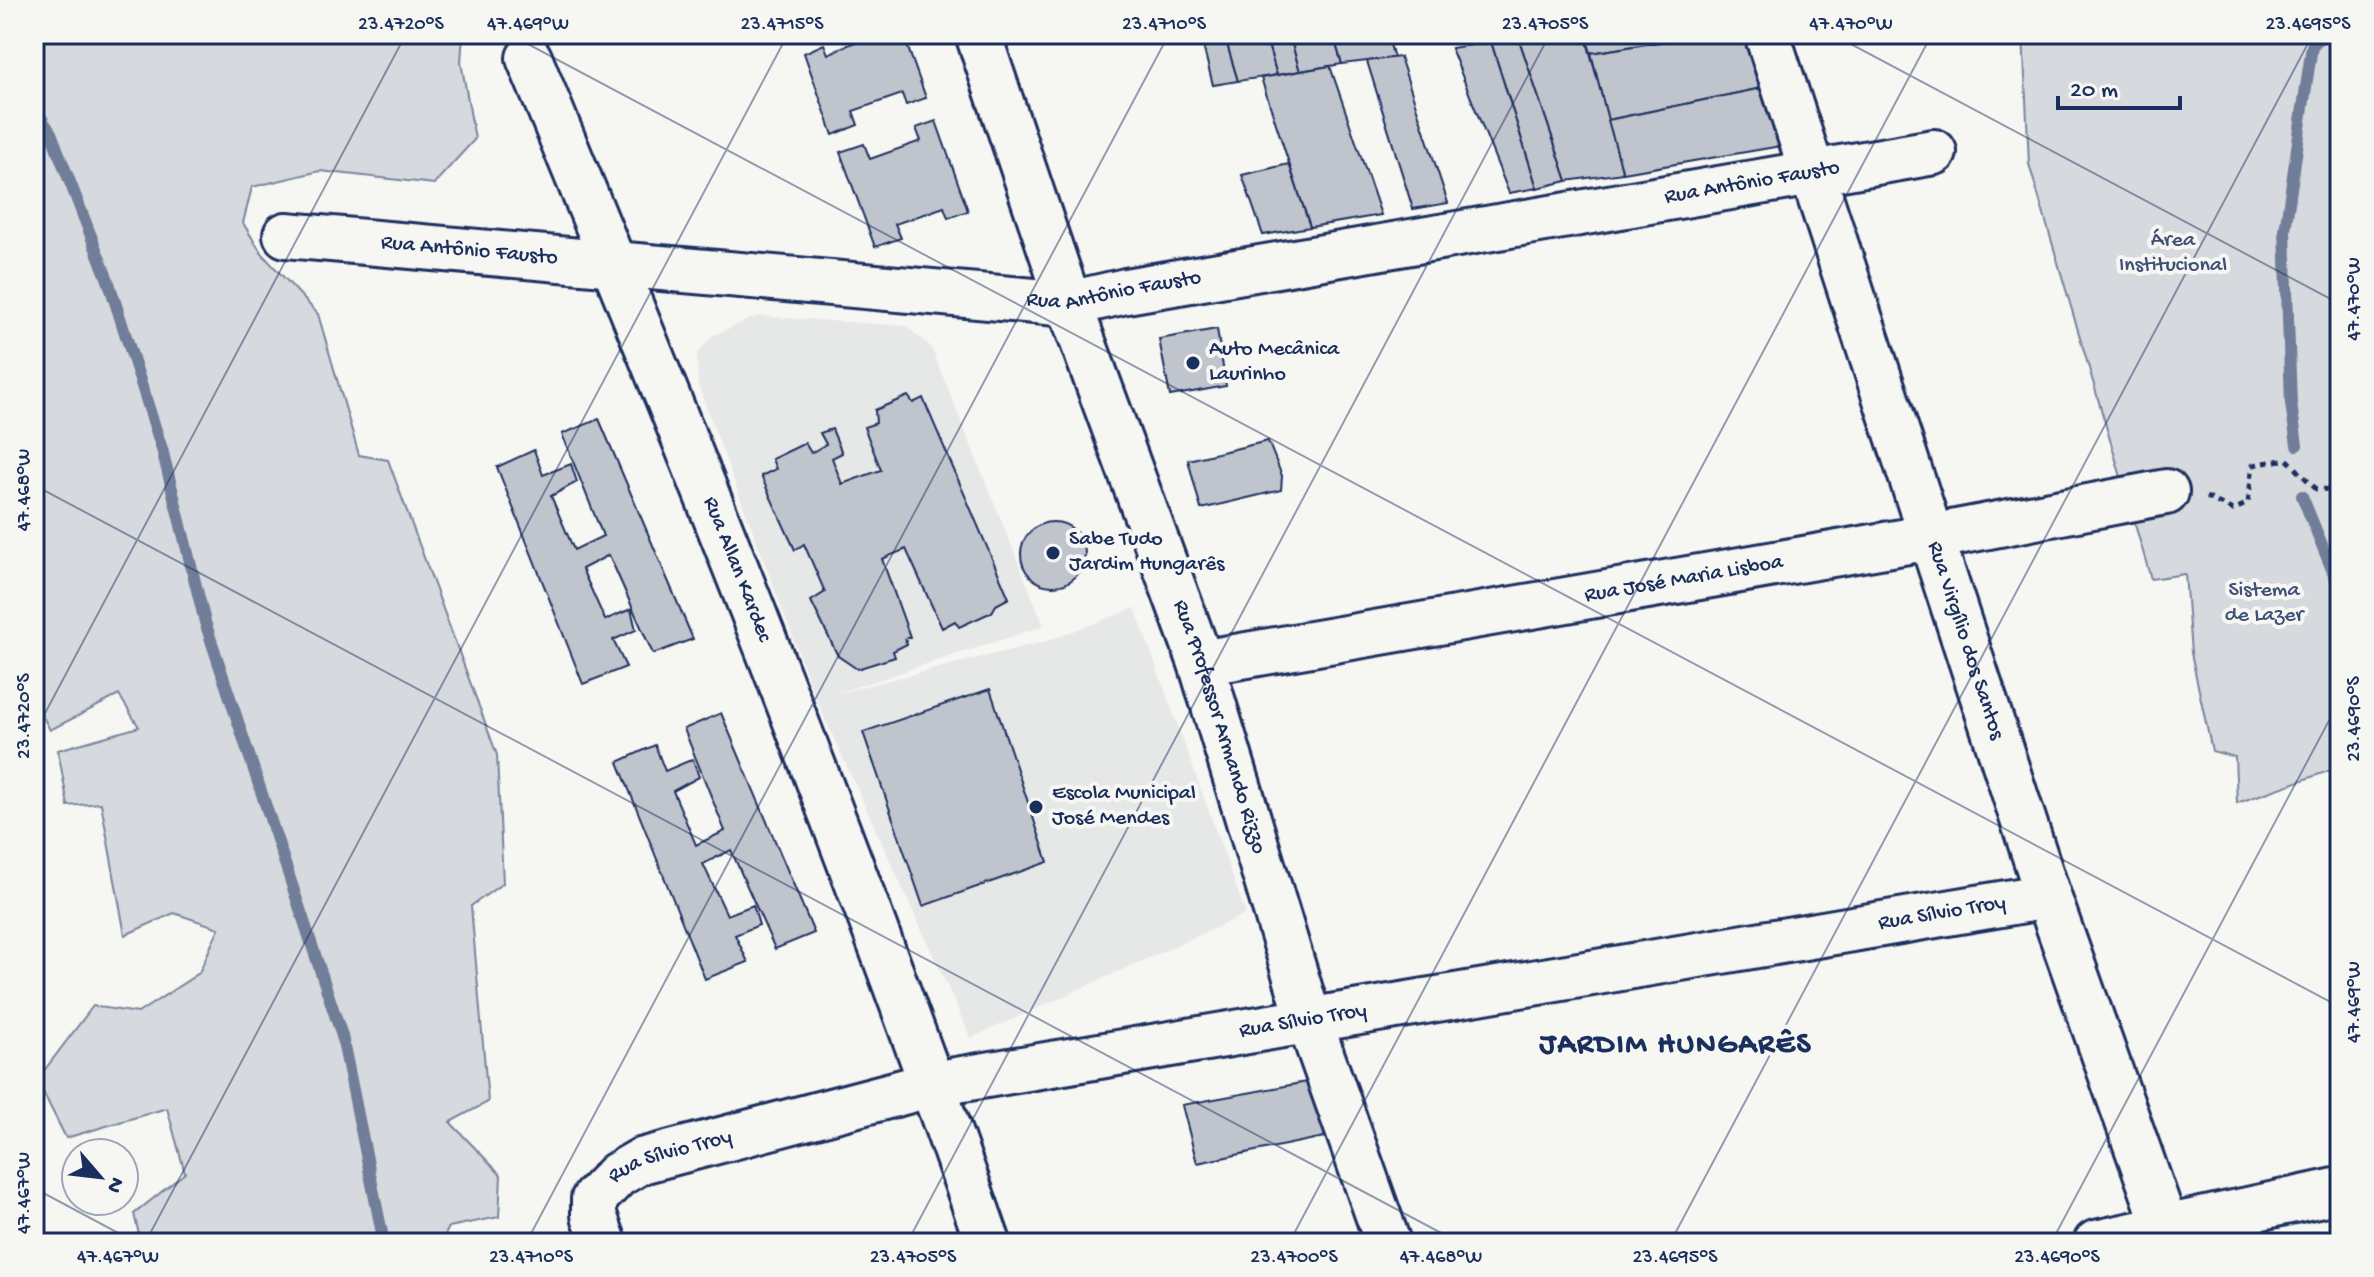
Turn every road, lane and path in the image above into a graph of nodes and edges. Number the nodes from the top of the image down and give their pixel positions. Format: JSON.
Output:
{"nodes":[{"id":1,"x":978,"y":34,"type":"edge"},
{"id":2,"x":1767,"y":34,"type":"edge"},
{"id":3,"x":529,"y":58,"type":"dead end"},
{"id":4,"x":1934,"y":152,"type":"dead end"},
{"id":5,"x":1814,"y":176,"type":"junction"},
{"id":6,"x":286,"y":235,"type":"dead end"},
{"id":7,"x":611,"y":262,"type":"junction"},
{"id":8,"x":1069,"y":304,"type":"junction"},
{"id":9,"x":2340,"y":490,"type":"edge"},
{"id":10,"x":2166,"y":492,"type":"joint"},
{"id":11,"x":1931,"y":537,"type":"junction"},
{"id":12,"x":1201,"y":663,"type":"junction"},
{"id":13,"x":2048,"y":896,"type":"junction"},
{"id":14,"x":1309,"y":1020,"type":"junction"},
{"id":15,"x":933,"y":1084,"type":"junction"},
{"id":16,"x":2340,"y":1190,"type":"edge"},
{"id":17,"x":599,"y":1229,"type":"edge"},
{"id":18,"x":2168,"y":1236,"type":"edge"},
{"id":19,"x":988,"y":1243,"type":"edge"},
{"id":20,"x":1388,"y":1243,"type":"edge"},
{"id":21,"x":2096,"y":1243,"type":"edge"}],
"edges":[{"from":1,"to":8,"type":"street","name":"Rua Professor Armando Rizzo"},
{"from":2,"to":5,"type":"street","name":"Rua Virgílio dos Santos"},
{"from":3,"to":7,"type":"street","name":"Rua Allan Kardec"},
{"from":4,"to":5,"type":"street","name":"Rua Antônio Fausto"},
{"from":5,"to":8,"type":"street","name":"Rua Antônio Fausto"},
{"from":5,"to":11,"type":"street","name":"Rua Virgílio dos Santos"},
{"from":6,"to":7,"type":"street","name":"Rua Antônio Fausto"},
{"from":7,"to":8,"type":"street","name":"Rua Antônio Fausto"},
{"from":7,"to":15,"type":"street","name":"Rua Allan Kardec"},
{"from":8,"to":12,"type":"street","name":"Rua Professor Armando Rizzo"},
{"from":9,"to":10,"type":"path"},
{"from":10,"to":11,"type":"street","name":"Rua José Maria Lisboa"},
{"from":11,"to":12,"type":"street","name":"Rua José Maria Lisboa"},
{"from":11,"to":13,"type":"street","name":"Rua Virgílio dos Santos"},
{"from":12,"to":14,"type":"street","name":"Rua Professor Armando Rizzo"},
{"from":13,"to":14,"type":"street","name":"Rua Sílvio Troy"},
{"from":13,"to":18,"type":"street","name":"Rua Virgílio dos Santos"},
{"from":14,"to":15,"type":"street","name":"Rua Sílvio Troy"},
{"from":14,"to":20,"type":"street","name":"Rua Professor Armando Rizzo"},
{"from":15,"to":17,"type":"street","name":"Rua Sílvio Troy"},
{"from":15,"to":19,"type":"street","name":"Rua Allan Kardec"},
{"from":16,"to":18,"type":"street"},
{"from":18,"to":21,"type":"street"}]}
